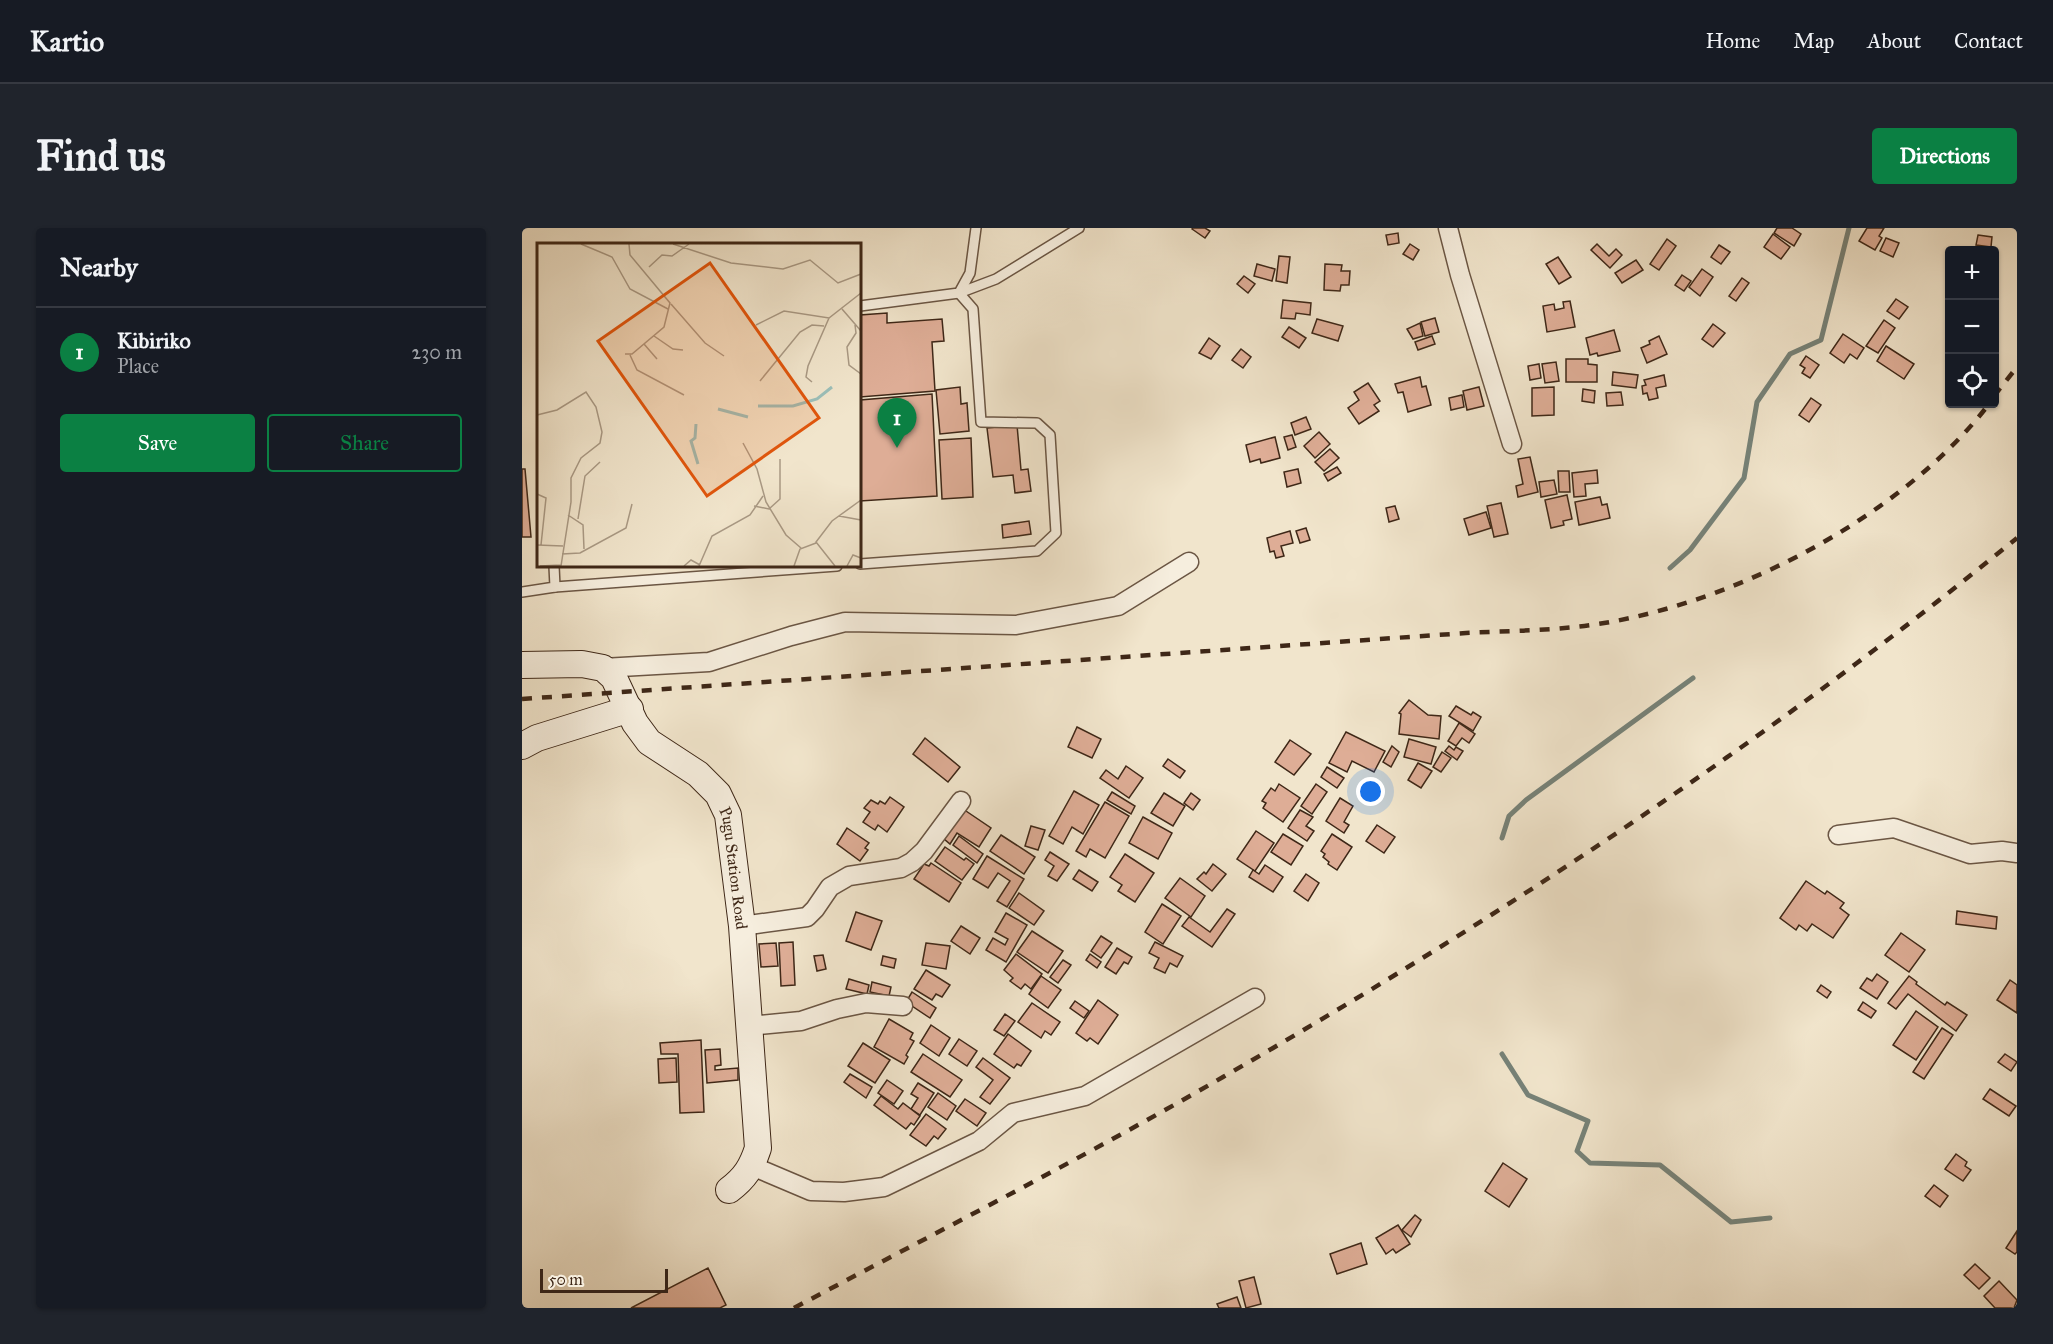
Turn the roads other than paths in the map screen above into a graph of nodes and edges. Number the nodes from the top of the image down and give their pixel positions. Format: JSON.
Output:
{"nodes":[{"id":1,"x":976,"y":228,"type":"edge"},
{"id":2,"x":1079,"y":228,"type":"edge"},
{"id":3,"x":1448,"y":228,"type":"edge"},
{"id":4,"x":959,"y":293,"type":"junction"},
{"id":5,"x":861,"y":306,"type":"edge"},
{"id":6,"x":1512,"y":444,"type":"dead end"},
{"id":7,"x":1189,"y":562,"type":"dead end"},
{"id":8,"x":861,"y":564,"type":"edge"},
{"id":9,"x":554,"y":567,"type":"edge"},
{"id":10,"x":824,"y":567,"type":"edge"},
{"id":11,"x":555,"y":587,"type":"junction"},
{"id":12,"x":522,"y":592,"type":"edge"},
{"id":13,"x":522,"y":665,"type":"edge"},
{"id":14,"x":603,"y":668,"type":"junction"},
{"id":15,"x":630,"y":709,"type":"junction"},
{"id":16,"x":522,"y":746,"type":"edge"},
{"id":17,"x":961,"y":801,"type":"dead end"},
{"id":18,"x":1838,"y":835,"type":"dead end"},
{"id":19,"x":2017,"y":854,"type":"edge"},
{"id":20,"x":742,"y":926,"type":"junction"},
{"id":21,"x":1255,"y":998,"type":"dead end"},
{"id":22,"x":903,"y":1006,"type":"dead end"},
{"id":23,"x":748,"y":1026,"type":"junction"},
{"id":24,"x":752,"y":1166,"type":"junction"},
{"id":25,"x":729,"y":1190,"type":"dead end"}],
"edges":[{"from":1,"to":4,"type":"lane"},
{"from":2,"to":4,"type":"lane"},
{"from":3,"to":6,"type":"street"},
{"from":4,"to":5,"type":"lane"},
{"from":4,"to":8,"type":"lane"},
{"from":7,"to":14,"type":"street"},
{"from":9,"to":11,"type":"lane"},
{"from":10,"to":11,"type":"lane"},
{"from":11,"to":12,"type":"lane"},
{"from":13,"to":14,"type":"street"},
{"from":14,"to":15,"type":"street","name":"Pugu Station Road"},
{"from":15,"to":16,"type":"street"},
{"from":15,"to":20,"type":"street","name":"Pugu Station Road"},
{"from":17,"to":20,"type":"street"},
{"from":18,"to":19,"type":"street"},
{"from":20,"to":23,"type":"street","name":"Pugu Station Road"},
{"from":21,"to":24,"type":"street"},
{"from":22,"to":23,"type":"street"},
{"from":23,"to":24,"type":"street","name":"Pugu Station Road"},
{"from":24,"to":25,"type":"street"}]}
